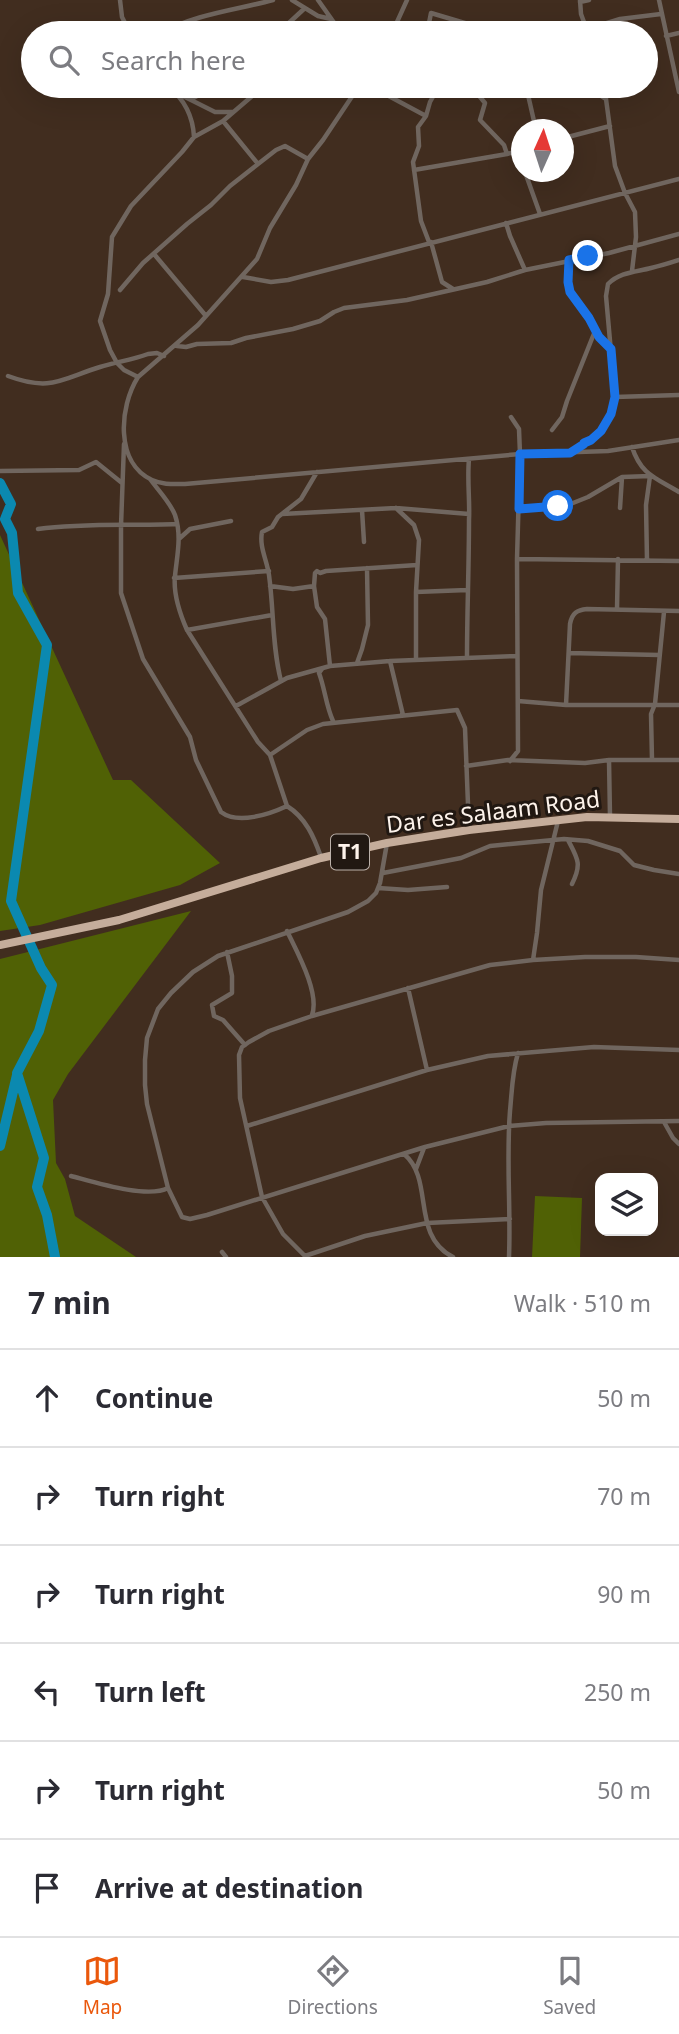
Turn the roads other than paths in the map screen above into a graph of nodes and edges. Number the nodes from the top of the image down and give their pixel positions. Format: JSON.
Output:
{"nodes":[{"id":1,"x":120,"y":0,"type":"edge"},
{"id":2,"x":273,"y":0,"type":"edge"},
{"id":3,"x":292,"y":0,"type":"edge"},
{"id":4,"x":318,"y":0,"type":"edge"},
{"id":5,"x":407,"y":0,"type":"edge"},
{"id":6,"x":589,"y":0,"type":"edge"},
{"id":7,"x":659,"y":0,"type":"edge"},
{"id":8,"x":580,"y":1,"type":"edge"},
{"id":9,"x":305,"y":8,"type":"junction"},
{"id":10,"x":661,"y":14,"type":"junction"},
{"id":11,"x":331,"y":19,"type":"joint"},
{"id":12,"x":124,"y":21,"type":"edge"},
{"id":13,"x":189,"y":21,"type":"edge"},
{"id":14,"x":291,"y":21,"type":"edge"},
{"id":15,"x":397,"y":21,"type":"edge"},
{"id":16,"x":429,"y":21,"type":"edge"},
{"id":17,"x":458,"y":21,"type":"edge"},
{"id":18,"x":584,"y":21,"type":"edge"},
{"id":19,"x":615,"y":21,"type":"edge"},
{"id":20,"x":679,"y":33,"type":"edge"},
{"id":21,"x":666,"y":36,"type":"junction"},
{"id":22,"x":679,"y":92,"type":"edge"},
{"id":23,"x":180,"y":98,"type":"edge"},
{"id":24,"x":250,"y":98,"type":"edge"},
{"id":25,"x":351,"y":98,"type":"edge"},
{"id":26,"x":392,"y":98,"type":"edge"},
{"id":27,"x":432,"y":98,"type":"edge"},
{"id":28,"x":481,"y":98,"type":"edge"},
{"id":29,"x":529,"y":98,"type":"edge"},
{"id":30,"x":191,"y":99,"type":"edge"},
{"id":31,"x":606,"y":99,"type":"edge"},
{"id":32,"x":234,"y":111,"type":"junction"},
{"id":33,"x":426,"y":116,"type":"junction"},
{"id":34,"x":534,"y":119,"type":"edge"},
{"id":35,"x":223,"y":121,"type":"junction"},
{"id":36,"x":610,"y":125,"type":"junction"},
{"id":37,"x":574,"y":135,"type":"edge"},
{"id":38,"x":194,"y":137,"type":"junction"},
{"id":39,"x":511,"y":154,"type":"edge"},
{"id":40,"x":507,"y":155,"type":"junction"},
{"id":41,"x":308,"y":159,"type":"junction"},
{"id":42,"x":258,"y":164,"type":"junction"},
{"id":43,"x":414,"y":170,"type":"junction"},
{"id":44,"x":679,"y":179,"type":"edge"},
{"id":45,"x":528,"y":182,"type":"edge"},
{"id":46,"x":625,"y":193,"type":"junction"},
{"id":47,"x":540,"y":214,"type":"junction"},
{"id":48,"x":506,"y":223,"type":"junction"},
{"id":49,"x":679,"y":234,"type":"edge"},
{"id":50,"x":430,"y":242,"type":"junction"},
{"id":51,"x":635,"y":246,"type":"junction"},
{"id":52,"x":154,"y":254,"type":"junction"},
{"id":53,"x":569,"y":260,"type":"junction"},
{"id":54,"x":679,"y":260,"type":"edge"},
{"id":55,"x":525,"y":270,"type":"junction"},
{"id":56,"x":632,"y":271,"type":"junction"},
{"id":57,"x":243,"y":277,"type":"junction"},
{"id":58,"x":453,"y":289,"type":"junction"},
{"id":59,"x":120,"y":290,"type":"dead end"},
{"id":60,"x":206,"y":316,"type":"junction"},
{"id":61,"x":596,"y":331,"type":"junction"},
{"id":62,"x":176,"y":345,"type":"junction"},
{"id":63,"x":611,"y":349,"type":"junction"},
{"id":64,"x":164,"y":356,"type":"junction"},
{"id":65,"x":117,"y":362,"type":"junction"},
{"id":66,"x":8,"y":376,"type":"dead end"},
{"id":67,"x":138,"y":377,"type":"junction"},
{"id":68,"x":679,"y":395,"type":"edge"},
{"id":69,"x":615,"y":397,"type":"junction"},
{"id":70,"x":511,"y":417,"type":"dead end"},
{"id":71,"x":552,"y":430,"type":"dead end"},
{"id":72,"x":679,"y":440,"type":"edge"},
{"id":73,"x":124,"y":443,"type":"junction"},
{"id":74,"x":632,"y":447,"type":"junction"},
{"id":75,"x":570,"y":453,"type":"junction"},
{"id":76,"x":520,"y":454,"type":"junction"},
{"id":77,"x":469,"y":459,"type":"junction"},
{"id":78,"x":0,"y":471,"type":"edge"},
{"id":79,"x":317,"y":472,"type":"junction"},
{"id":80,"x":650,"y":476,"type":"junction"},
{"id":81,"x":622,"y":477,"type":"junction"},
{"id":82,"x":149,"y":478,"type":"junction"},
{"id":83,"x":122,"y":483,"type":"junction"},
{"id":84,"x":679,"y":492,"type":"edge"},
{"id":85,"x":396,"y":508,"type":"junction"},
{"id":86,"x":620,"y":508,"type":"dead end"},
{"id":87,"x":519,"y":509,"type":"junction"},
{"id":88,"x":362,"y":510,"type":"junction"},
{"id":89,"x":281,"y":514,"type":"junction"},
{"id":90,"x":469,"y":514,"type":"junction"},
{"id":91,"x":231,"y":521,"type":"dead end"},
{"id":92,"x":177,"y":524,"type":"junction"},
{"id":93,"x":121,"y":526,"type":"junction"},
{"id":94,"x":38,"y":529,"type":"dead end"},
{"id":95,"x":179,"y":538,"type":"junction"},
{"id":96,"x":364,"y":542,"type":"dead end"},
{"id":97,"x":517,"y":559,"type":"junction"},
{"id":98,"x":618,"y":559,"type":"junction"},
{"id":99,"x":648,"y":560,"type":"junction"},
{"id":100,"x":679,"y":561,"type":"edge"},
{"id":101,"x":416,"y":565,"type":"junction"},
{"id":102,"x":367,"y":568,"type":"junction"},
{"id":103,"x":268,"y":571,"type":"junction"},
{"id":104,"x":174,"y":578,"type":"junction"},
{"id":105,"x":270,"y":586,"type":"junction"},
{"id":106,"x":314,"y":586,"type":"junction"},
{"id":107,"x":467,"y":590,"type":"junction"},
{"id":108,"x":416,"y":592,"type":"junction"},
{"id":109,"x":617,"y":609,"type":"junction"},
{"id":110,"x":679,"y":611,"type":"edge"},
{"id":111,"x":664,"y":612,"type":"junction"},
{"id":112,"x":272,"y":615,"type":"junction"},
{"id":113,"x":187,"y":630,"type":"junction"},
{"id":114,"x":569,"y":653,"type":"junction"},
{"id":115,"x":659,"y":655,"type":"junction"},
{"id":116,"x":517,"y":656,"type":"junction"},
{"id":117,"x":467,"y":658,"type":"junction"},
{"id":118,"x":416,"y":660,"type":"junction"},
{"id":119,"x":390,"y":661,"type":"junction"},
{"id":120,"x":357,"y":663,"type":"junction"},
{"id":121,"x":330,"y":666,"type":"junction"},
{"id":122,"x":322,"y":669,"type":"junction"},
{"id":123,"x":281,"y":681,"type":"junction"},
{"id":124,"x":518,"y":701,"type":"junction"},
{"id":125,"x":566,"y":705,"type":"junction"},
{"id":126,"x":655,"y":705,"type":"junction"},
{"id":127,"x":679,"y":705,"type":"edge"},
{"id":128,"x":236,"y":706,"type":"junction"},
{"id":129,"x":403,"y":715,"type":"junction"},
{"id":130,"x":333,"y":721,"type":"junction"},
{"id":131,"x":270,"y":755,"type":"junction"},
{"id":132,"x":610,"y":760,"type":"junction"},
{"id":133,"x":652,"y":760,"type":"junction"},
{"id":134,"x":679,"y":760,"type":"edge"},
{"id":135,"x":510,"y":761,"type":"junction"},
{"id":136,"x":466,"y":765,"type":"junction"},
{"id":137,"x":287,"y":806,"type":"junction"},
{"id":138,"x":610,"y":817,"type":"junction"},
{"id":139,"x":679,"y":819,"type":"edge"},
{"id":140,"x":558,"y":820,"type":"junction"},
{"id":141,"x":469,"y":830,"type":"junction"},
{"id":142,"x":554,"y":839,"type":"junction"},
{"id":143,"x":568,"y":839,"type":"junction"},
{"id":144,"x":387,"y":843,"type":"junction"},
{"id":145,"x":321,"y":858,"type":"junction"},
{"id":146,"x":383,"y":873,"type":"junction"},
{"id":147,"x":679,"y":874,"type":"edge"},
{"id":148,"x":572,"y":884,"type":"dead end"},
{"id":149,"x":447,"y":887,"type":"dead end"},
{"id":150,"x":378,"y":888,"type":"junction"},
{"id":151,"x":287,"y":931,"type":"junction"},
{"id":152,"x":0,"y":945,"type":"edge"},
{"id":153,"x":227,"y":952,"type":"junction"},
{"id":154,"x":533,"y":960,"type":"junction"},
{"id":155,"x":679,"y":960,"type":"edge"},
{"id":156,"x":408,"y":988,"type":"junction"},
{"id":157,"x":312,"y":1016,"type":"junction"},
{"id":158,"x":245,"y":1045,"type":"junction"},
{"id":159,"x":679,"y":1050,"type":"edge"},
{"id":160,"x":517,"y":1053,"type":"junction"},
{"id":161,"x":427,"y":1070,"type":"junction"},
{"id":162,"x":663,"y":1121,"type":"junction"},
{"id":163,"x":679,"y":1121,"type":"edge"},
{"id":164,"x":247,"y":1126,"type":"junction"},
{"id":165,"x":509,"y":1126,"type":"junction"},
{"id":166,"x":679,"y":1144,"type":"edge"},
{"id":167,"x":425,"y":1147,"type":"junction"},
{"id":168,"x":404,"y":1154,"type":"junction"},
{"id":169,"x":416,"y":1169,"type":"junction"},
{"id":170,"x":71,"y":1176,"type":"dead end"},
{"id":171,"x":168,"y":1188,"type":"junction"},
{"id":172,"x":262,"y":1197,"type":"junction"},
{"id":173,"x":510,"y":1219,"type":"junction"},
{"id":174,"x":427,"y":1223,"type":"junction"},
{"id":175,"x":305,"y":1256,"type":"edge"},
{"id":176,"x":453,"y":1257,"type":"edge"},
{"id":177,"x":509,"y":1257,"type":"edge"}],
"edges":[{"from":1,"to":12,"type":"street"},
{"from":2,"to":13,"type":"street"},
{"from":3,"to":9,"type":"street"},
{"from":4,"to":11,"type":"street"},
{"from":5,"to":15,"type":"street"},
{"from":6,"to":8,"type":"street"},
{"from":7,"to":10,"type":"street"},
{"from":8,"to":18,"type":"street"},
{"from":9,"to":11,"type":"street"},
{"from":9,"to":14,"type":"street"},
{"from":10,"to":19,"type":"street"},
{"from":10,"to":21,"type":"street"},
{"from":16,"to":17,"type":"street"},
{"from":20,"to":21,"type":"street"},
{"from":21,"to":22,"type":"street"},
{"from":23,"to":38,"type":"street"},
{"from":24,"to":32,"type":"street"},
{"from":25,"to":41,"type":"street"},
{"from":26,"to":33,"type":"street"},
{"from":27,"to":33,"type":"street"},
{"from":28,"to":40,"type":"street"},
{"from":29,"to":34,"type":"street"},
{"from":30,"to":32,"type":"street"},
{"from":31,"to":36,"type":"street"},
{"from":32,"to":35,"type":"street"},
{"from":33,"to":43,"type":"street"},
{"from":35,"to":38,"type":"street"},
{"from":35,"to":42,"type":"street"},
{"from":36,"to":37,"type":"street"},
{"from":36,"to":46,"type":"street"},
{"from":38,"to":65,"type":"street"},
{"from":39,"to":40,"type":"street"},
{"from":40,"to":43,"type":"street"},
{"from":41,"to":42,"type":"street"},
{"from":41,"to":57,"type":"street"},
{"from":42,"to":52,"type":"street"},
{"from":43,"to":50,"type":"street"},
{"from":44,"to":46,"type":"street"},
{"from":45,"to":47,"type":"street"},
{"from":46,"to":47,"type":"street"},
{"from":46,"to":51,"type":"street"},
{"from":47,"to":48,"type":"street"},
{"from":48,"to":50,"type":"street"},
{"from":48,"to":55,"type":"street"},
{"from":49,"to":51,"type":"street"},
{"from":50,"to":57,"type":"street"},
{"from":50,"to":58,"type":"street"},
{"from":51,"to":53,"type":"street"},
{"from":51,"to":56,"type":"street"},
{"from":52,"to":59,"type":"street"},
{"from":52,"to":60,"type":"street"},
{"from":53,"to":55,"type":"street"},
{"from":53,"to":61,"type":"street"},
{"from":54,"to":56,"type":"street"},
{"from":55,"to":58,"type":"street"},
{"from":56,"to":63,"type":"street"},
{"from":57,"to":60,"type":"street"},
{"from":58,"to":62,"type":"street"},
{"from":60,"to":62,"type":"street"},
{"from":61,"to":63,"type":"street"},
{"from":61,"to":71,"type":"street"},
{"from":62,"to":64,"type":"street"},
{"from":63,"to":69,"type":"street"},
{"from":64,"to":65,"type":"street"},
{"from":64,"to":67,"type":"street"},
{"from":65,"to":66,"type":"street"},
{"from":65,"to":67,"type":"street"},
{"from":67,"to":73,"type":"street"},
{"from":68,"to":69,"type":"street"},
{"from":69,"to":75,"type":"street"},
{"from":70,"to":76,"type":"street"},
{"from":72,"to":74,"type":"street"},
{"from":73,"to":82,"type":"street"},
{"from":73,"to":83,"type":"street"},
{"from":74,"to":75,"type":"street"},
{"from":74,"to":80,"type":"street"},
{"from":75,"to":76,"type":"street"},
{"from":76,"to":77,"type":"street"},
{"from":76,"to":87,"type":"street"},
{"from":77,"to":79,"type":"street"},
{"from":77,"to":90,"type":"street"},
{"from":78,"to":83,"type":"street"},
{"from":79,"to":82,"type":"street"},
{"from":79,"to":89,"type":"street"},
{"from":80,"to":81,"type":"street"},
{"from":80,"to":84,"type":"street"},
{"from":80,"to":99,"type":"street"},
{"from":81,"to":86,"type":"street"},
{"from":81,"to":87,"type":"street"},
{"from":82,"to":92,"type":"street"},
{"from":83,"to":93,"type":"street"},
{"from":85,"to":88,"type":"street"},
{"from":85,"to":90,"type":"street"},
{"from":85,"to":101,"type":"street"},
{"from":87,"to":97,"type":"street"},
{"from":88,"to":89,"type":"street"},
{"from":88,"to":96,"type":"street"},
{"from":89,"to":103,"type":"street"},
{"from":90,"to":107,"type":"street"},
{"from":91,"to":95,"type":"street"},
{"from":92,"to":93,"type":"street"},
{"from":92,"to":95,"type":"street"},
{"from":93,"to":94,"type":"street"},
{"from":93,"to":137,"type":"street"},
{"from":95,"to":104,"type":"street"},
{"from":97,"to":98,"type":"street"},
{"from":97,"to":116,"type":"street"},
{"from":98,"to":99,"type":"street"},
{"from":98,"to":109,"type":"street"},
{"from":99,"to":100,"type":"street"},
{"from":101,"to":102,"type":"street"},
{"from":101,"to":108,"type":"street"},
{"from":102,"to":106,"type":"street"},
{"from":102,"to":120,"type":"street"},
{"from":103,"to":104,"type":"street"},
{"from":103,"to":105,"type":"street"},
{"from":104,"to":113,"type":"street"},
{"from":105,"to":106,"type":"street"},
{"from":105,"to":112,"type":"street"},
{"from":106,"to":121,"type":"street"},
{"from":107,"to":108,"type":"street"},
{"from":107,"to":117,"type":"street"},
{"from":108,"to":118,"type":"street"},
{"from":109,"to":111,"type":"street"},
{"from":109,"to":114,"type":"street"},
{"from":110,"to":111,"type":"street"},
{"from":111,"to":115,"type":"street"},
{"from":112,"to":113,"type":"street"},
{"from":112,"to":123,"type":"street"},
{"from":113,"to":128,"type":"street"},
{"from":114,"to":115,"type":"street"},
{"from":114,"to":125,"type":"street"},
{"from":115,"to":126,"type":"street"},
{"from":116,"to":117,"type":"street"},
{"from":116,"to":124,"type":"street"},
{"from":117,"to":118,"type":"street"},
{"from":118,"to":119,"type":"street"},
{"from":119,"to":120,"type":"street"},
{"from":119,"to":129,"type":"street"},
{"from":120,"to":121,"type":"street"},
{"from":121,"to":122,"type":"street"},
{"from":122,"to":123,"type":"street"},
{"from":122,"to":130,"type":"street"},
{"from":123,"to":128,"type":"street"},
{"from":124,"to":125,"type":"street"},
{"from":124,"to":135,"type":"street"},
{"from":125,"to":126,"type":"street"},
{"from":126,"to":127,"type":"street"},
{"from":126,"to":133,"type":"street"},
{"from":128,"to":131,"type":"street"},
{"from":129,"to":130,"type":"street"},
{"from":129,"to":136,"type":"street"},
{"from":130,"to":131,"type":"street"},
{"from":131,"to":137,"type":"street"},
{"from":132,"to":133,"type":"street"},
{"from":132,"to":135,"type":"street"},
{"from":132,"to":138,"type":"street"},
{"from":133,"to":134,"type":"street"},
{"from":135,"to":136,"type":"street"},
{"from":136,"to":141,"type":"street"},
{"from":137,"to":145,"type":"street"},
{"from":138,"to":139,"type":"highway","name":"Dar es Salaam Road","number":"T1"},
{"from":138,"to":140,"type":"highway","name":"Dar es Salaam Road","number":"T1"},
{"from":140,"to":141,"type":"highway","name":"Dar es Salaam Road","number":"T1"},
{"from":140,"to":142,"type":"street"},
{"from":141,"to":144,"type":"highway","name":"Dar es Salaam Road","number":"T1"},
{"from":142,"to":143,"type":"street"},
{"from":142,"to":146,"type":"street"},
{"from":142,"to":154,"type":"street"},
{"from":143,"to":147,"type":"street"},
{"from":143,"to":148,"type":"street"},
{"from":144,"to":145,"type":"highway","name":"Dar es Salaam Road","number":"T1"},
{"from":144,"to":146,"type":"street"},
{"from":145,"to":152,"type":"highway","name":"Dar es Salaam Road","number":"T1"},
{"from":146,"to":150,"type":"street"},
{"from":149,"to":150,"type":"street"},
{"from":150,"to":151,"type":"street"},
{"from":151,"to":153,"type":"street"},
{"from":151,"to":157,"type":"street"},
{"from":153,"to":158,"type":"street"},
{"from":153,"to":171,"type":"street"},
{"from":154,"to":155,"type":"street"},
{"from":154,"to":156,"type":"street"},
{"from":156,"to":157,"type":"street"},
{"from":156,"to":161,"type":"street"},
{"from":157,"to":158,"type":"street"},
{"from":158,"to":164,"type":"street"},
{"from":159,"to":160,"type":"street"},
{"from":160,"to":161,"type":"street"},
{"from":160,"to":165,"type":"street"},
{"from":161,"to":164,"type":"street"},
{"from":162,"to":163,"type":"street"},
{"from":162,"to":165,"type":"street"},
{"from":162,"to":166,"type":"street"},
{"from":164,"to":172,"type":"street"},
{"from":165,"to":167,"type":"street"},
{"from":165,"to":173,"type":"street"},
{"from":167,"to":168,"type":"street"},
{"from":167,"to":169,"type":"street"},
{"from":168,"to":169,"type":"street"},
{"from":168,"to":172,"type":"street"},
{"from":169,"to":174,"type":"street"},
{"from":170,"to":171,"type":"street"},
{"from":171,"to":172,"type":"street"},
{"from":172,"to":175,"type":"street"},
{"from":173,"to":174,"type":"street"},
{"from":173,"to":177,"type":"street"},
{"from":174,"to":175,"type":"street"},
{"from":174,"to":176,"type":"street"}]}
